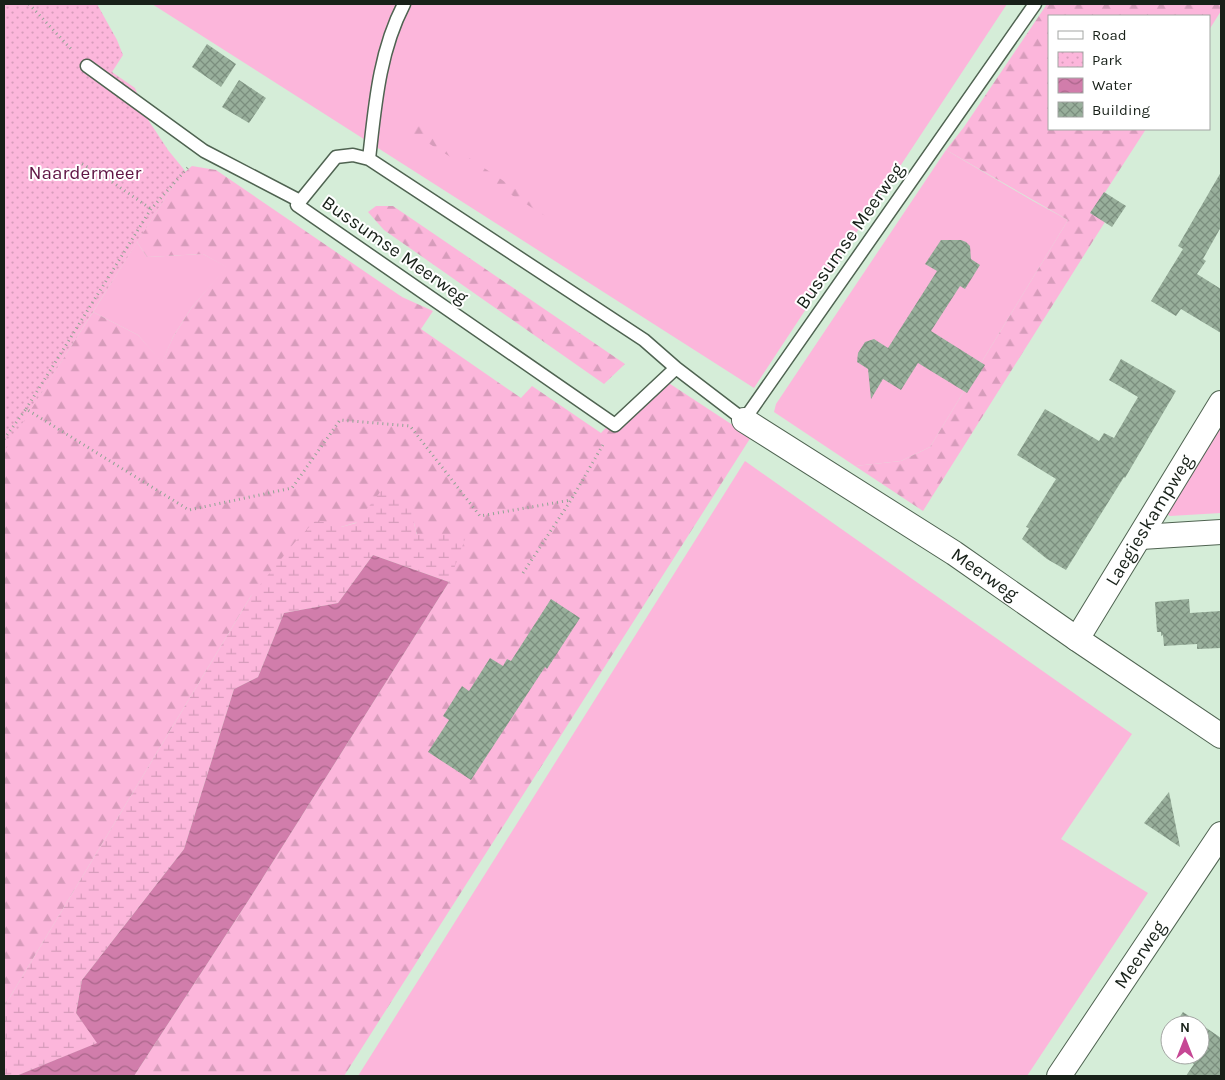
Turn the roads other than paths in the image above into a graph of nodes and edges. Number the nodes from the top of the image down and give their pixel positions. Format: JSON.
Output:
{"nodes":[{"id":1,"x":404,"y":4,"type":"edge"},
{"id":2,"x":1035,"y":4,"type":"edge"},
{"id":3,"x":88,"y":66,"type":"road end"},
{"id":4,"x":369,"y":159,"type":"junction"},
{"id":5,"x":300,"y":201,"type":"junction"},
{"id":6,"x":676,"y":368,"type":"junction"},
{"id":7,"x":1221,"y":404,"type":"edge"},
{"id":8,"x":744,"y":420,"type":"junction"},
{"id":9,"x":1221,"y":532,"type":"edge"},
{"id":10,"x":1141,"y":537,"type":"junction"},
{"id":11,"x":1077,"y":639,"type":"junction"},
{"id":12,"x":1221,"y":736,"type":"edge"},
{"id":13,"x":1221,"y":834,"type":"edge"},
{"id":14,"x":1059,"y":1076,"type":"edge"}],
"edges":[{"from":1,"to":4,"type":"lane"},
{"from":2,"to":8,"type":"lane","name":"Bussumse Meerweg"},
{"from":3,"to":5,"type":"lane"},
{"from":4,"to":5,"type":"lane","name":"Bussumse Meerweg"},
{"from":4,"to":6,"type":"lane","name":"Bussumse Meerweg"},
{"from":5,"to":6,"type":"lane","name":"Bussumse Meerweg"},
{"from":6,"to":8,"type":"lane","name":"Bussumse Meerweg"},
{"from":7,"to":10,"type":"street","name":"Laegieskampweg"},
{"from":8,"to":11,"type":"street","name":"Meerweg"},
{"from":9,"to":10,"type":"street"},
{"from":10,"to":11,"type":"street","name":"Laegieskampweg"},
{"from":11,"to":12,"type":"street","name":"Meerweg"},
{"from":13,"to":14,"type":"street","name":"Meerweg"}]}
